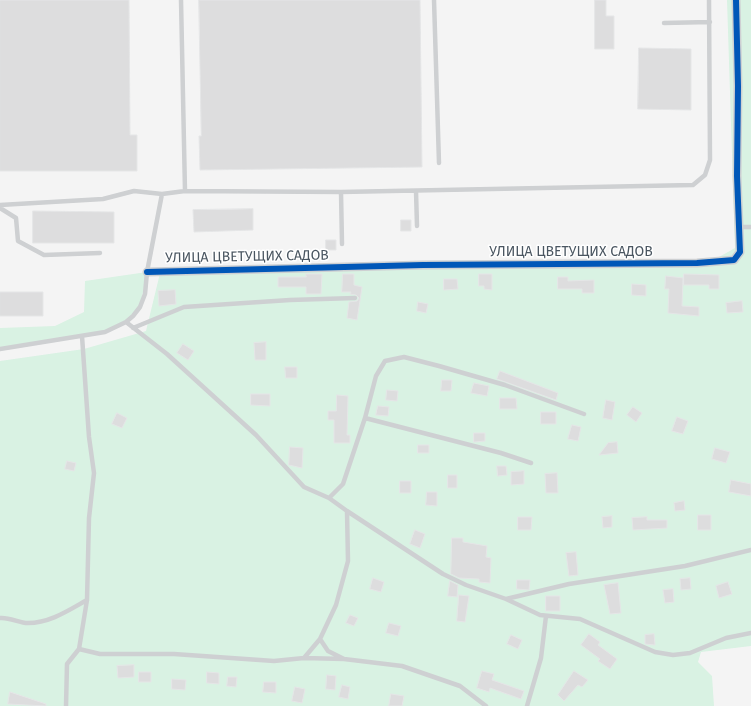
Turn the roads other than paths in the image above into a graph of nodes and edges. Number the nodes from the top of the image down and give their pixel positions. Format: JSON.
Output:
{"nodes":[{"id":1,"x":181,"y":0,"type":"edge"},
{"id":2,"x":434,"y":0,"type":"edge"},
{"id":3,"x":709,"y":0,"type":"edge"},
{"id":4,"x":736,"y":0,"type":"edge"},
{"id":5,"x":664,"y":22,"type":"dead end"},
{"id":6,"x":710,"y":22,"type":"junction"},
{"id":7,"x":439,"y":163,"type":"dead end"},
{"id":8,"x":185,"y":191,"type":"junction"},
{"id":9,"x":416,"y":191,"type":"junction"},
{"id":10,"x":341,"y":192,"type":"junction"},
{"id":11,"x":162,"y":194,"type":"junction"},
{"id":12,"x":0,"y":207,"type":"edge"},
{"id":13,"x":417,"y":226,"type":"dead end"},
{"id":14,"x":740,"y":227,"type":"junction"},
{"id":15,"x":751,"y":227,"type":"edge"},
{"id":16,"x":342,"y":244,"type":"dead end"},
{"id":17,"x":100,"y":253,"type":"dead end"},
{"id":18,"x":147,"y":272,"type":"junction"},
{"id":19,"x":356,"y":298,"type":"dead end"},
{"id":20,"x":126,"y":322,"type":"junction"},
{"id":21,"x":133,"y":328,"type":"junction"},
{"id":22,"x":82,"y":336,"type":"junction"},
{"id":23,"x":0,"y":348,"type":"edge"},
{"id":24,"x":584,"y":414,"type":"dead end"},
{"id":25,"x":365,"y":418,"type":"junction"},
{"id":26,"x":531,"y":463,"type":"dead end"},
{"id":27,"x":329,"y":498,"type":"junction"},
{"id":28,"x":346,"y":511,"type":"junction"},
{"id":29,"x":751,"y":550,"type":"edge"},
{"id":30,"x":506,"y":599,"type":"junction"},
{"id":31,"x":87,"y":600,"type":"junction"},
{"id":32,"x":546,"y":616,"type":"junction"},
{"id":33,"x":0,"y":618,"type":"edge"},
{"id":34,"x":751,"y":633,"type":"edge"},
{"id":35,"x":320,"y":639,"type":"junction"},
{"id":36,"x":79,"y":649,"type":"junction"},
{"id":37,"x":304,"y":658,"type":"junction"},
{"id":38,"x":344,"y":659,"type":"junction"},
{"id":39,"x":66,"y":706,"type":"edge"},
{"id":40,"x":486,"y":706,"type":"edge"},
{"id":41,"x":527,"y":706,"type":"edge"}],
"edges":[{"from":1,"to":8,"type":"lane"},
{"from":2,"to":7,"type":"lane"},
{"from":3,"to":6,"type":"lane"},
{"from":4,"to":14,"type":"street","name":"УЛИЦА ЦВЕТУЩИХ САДОВ"},
{"from":5,"to":6,"type":"lane"},
{"from":6,"to":9,"type":"lane"},
{"from":8,"to":10,"type":"lane"},
{"from":8,"to":11,"type":"lane"},
{"from":9,"to":10,"type":"lane"},
{"from":9,"to":13,"type":"lane"},
{"from":10,"to":16,"type":"lane"},
{"from":11,"to":12,"type":"lane"},
{"from":11,"to":18,"type":"lane"},
{"from":12,"to":17,"type":"lane"},
{"from":14,"to":15,"type":"lane"},
{"from":14,"to":18,"type":"street","name":"УЛИЦА ЦВЕТУЩИХ САДОВ"},
{"from":18,"to":20,"type":"lane"},
{"from":19,"to":21,"type":"lane"},
{"from":20,"to":21,"type":"lane"},
{"from":20,"to":22,"type":"lane"},
{"from":21,"to":27,"type":"lane"},
{"from":22,"to":23,"type":"lane"},
{"from":22,"to":31,"type":"lane"},
{"from":24,"to":25,"type":"lane"},
{"from":25,"to":26,"type":"lane"},
{"from":25,"to":27,"type":"lane"},
{"from":27,"to":28,"type":"lane"},
{"from":28,"to":30,"type":"lane"},
{"from":28,"to":35,"type":"lane"},
{"from":29,"to":30,"type":"lane"},
{"from":30,"to":32,"type":"lane"},
{"from":31,"to":33,"type":"lane"},
{"from":31,"to":36,"type":"lane"},
{"from":32,"to":34,"type":"lane"},
{"from":32,"to":41,"type":"lane"},
{"from":35,"to":37,"type":"lane"},
{"from":35,"to":38,"type":"lane"},
{"from":36,"to":37,"type":"lane"},
{"from":36,"to":39,"type":"lane"},
{"from":37,"to":38,"type":"lane"},
{"from":38,"to":40,"type":"lane"}]}
